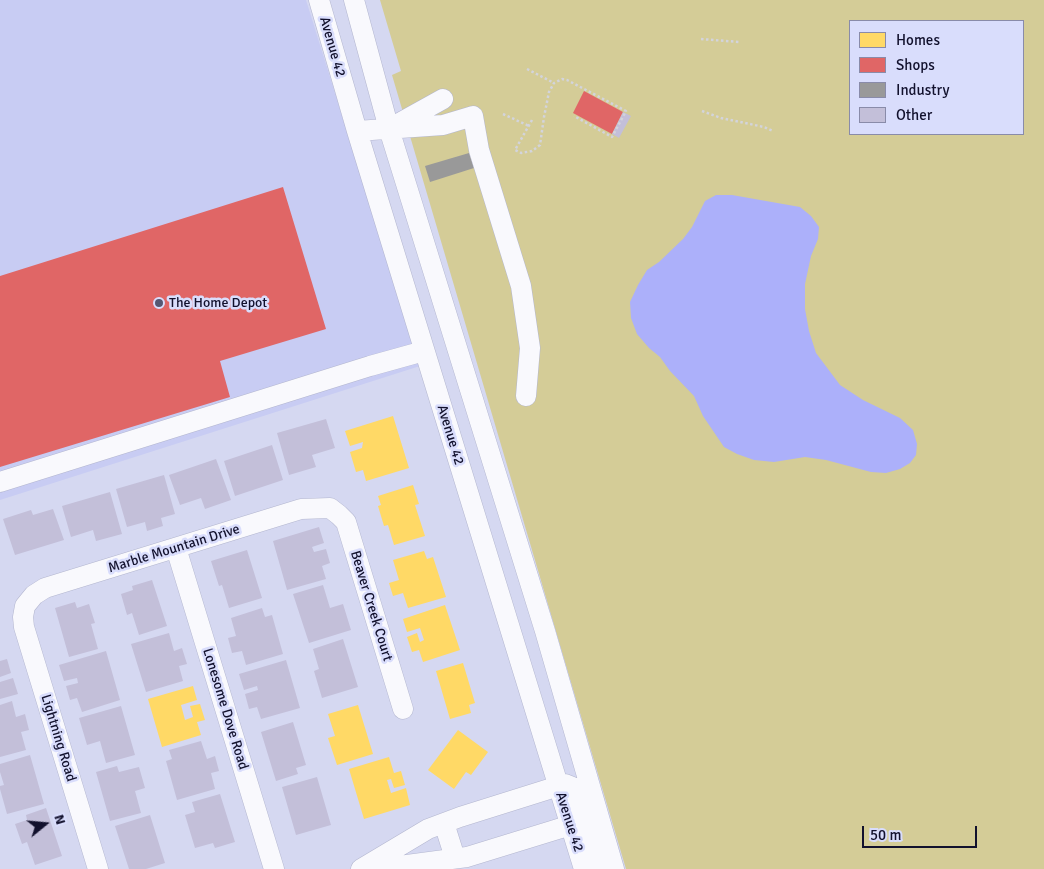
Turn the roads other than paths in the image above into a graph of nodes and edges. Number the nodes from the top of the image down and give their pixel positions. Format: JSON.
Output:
{"nodes":[{"id":1,"x":319,"y":0,"type":"edge"},
{"id":2,"x":354,"y":0,"type":"edge"},
{"id":3,"x":442,"y":99,"type":"dead end"},
{"id":4,"x":389,"y":129,"type":"junction"},
{"id":5,"x":356,"y":131,"type":"junction"},
{"id":6,"x":424,"y":351,"type":"junction"},
{"id":7,"x":526,"y":396,"type":"dead end"},
{"id":8,"x":0,"y":482,"type":"edge"},
{"id":9,"x":330,"y":508,"type":"joint"},
{"id":10,"x":176,"y":548,"type":"junction"},
{"id":11,"x":26,"y":606,"type":"joint"},
{"id":12,"x":403,"y":709,"type":"dead end"},
{"id":13,"x":558,"y":785,"type":"junction"},
{"id":14,"x":444,"y":823,"type":"junction"},
{"id":15,"x":571,"y":825,"type":"junction"},
{"id":16,"x":455,"y":858,"type":"junction"},
{"id":17,"x":98,"y":869,"type":"edge"},
{"id":18,"x":274,"y":869,"type":"edge"},
{"id":19,"x":361,"y":869,"type":"edge"},
{"id":20,"x":377,"y":869,"type":"edge"},
{"id":21,"x":584,"y":869,"type":"edge"},
{"id":22,"x":600,"y":869,"type":"edge"},
{"id":23,"x":614,"y":869,"type":"edge"}],
"edges":[{"from":1,"to":5,"type":"street","name":"Avenue 42"},
{"from":2,"to":4,"type":"street"},
{"from":3,"to":4,"type":"street"},
{"from":4,"to":5,"type":"street"},
{"from":4,"to":7,"type":"street"},
{"from":4,"to":23,"type":"street"},
{"from":5,"to":6,"type":"street","name":"Avenue 42"},
{"from":6,"to":8,"type":"street"},
{"from":6,"to":13,"type":"street","name":"Avenue 42"},
{"from":9,"to":10,"type":"street","name":"Marble Mountain Drive"},
{"from":9,"to":12,"type":"street","name":"Beaver Creek Court"},
{"from":10,"to":11,"type":"street","name":"Marble Mountain Drive"},
{"from":10,"to":18,"type":"street","name":"Lonesome Dove Road"},
{"from":11,"to":17,"type":"street","name":"Lightning Road"},
{"from":13,"to":14,"type":"street"},
{"from":13,"to":15,"type":"street","name":"Avenue 42"},
{"from":13,"to":22,"type":"street"},
{"from":14,"to":16,"type":"street"},
{"from":14,"to":19,"type":"street"},
{"from":15,"to":16,"type":"street"},
{"from":15,"to":21,"type":"street","name":"Avenue 42"},
{"from":16,"to":20,"type":"street"}]}
